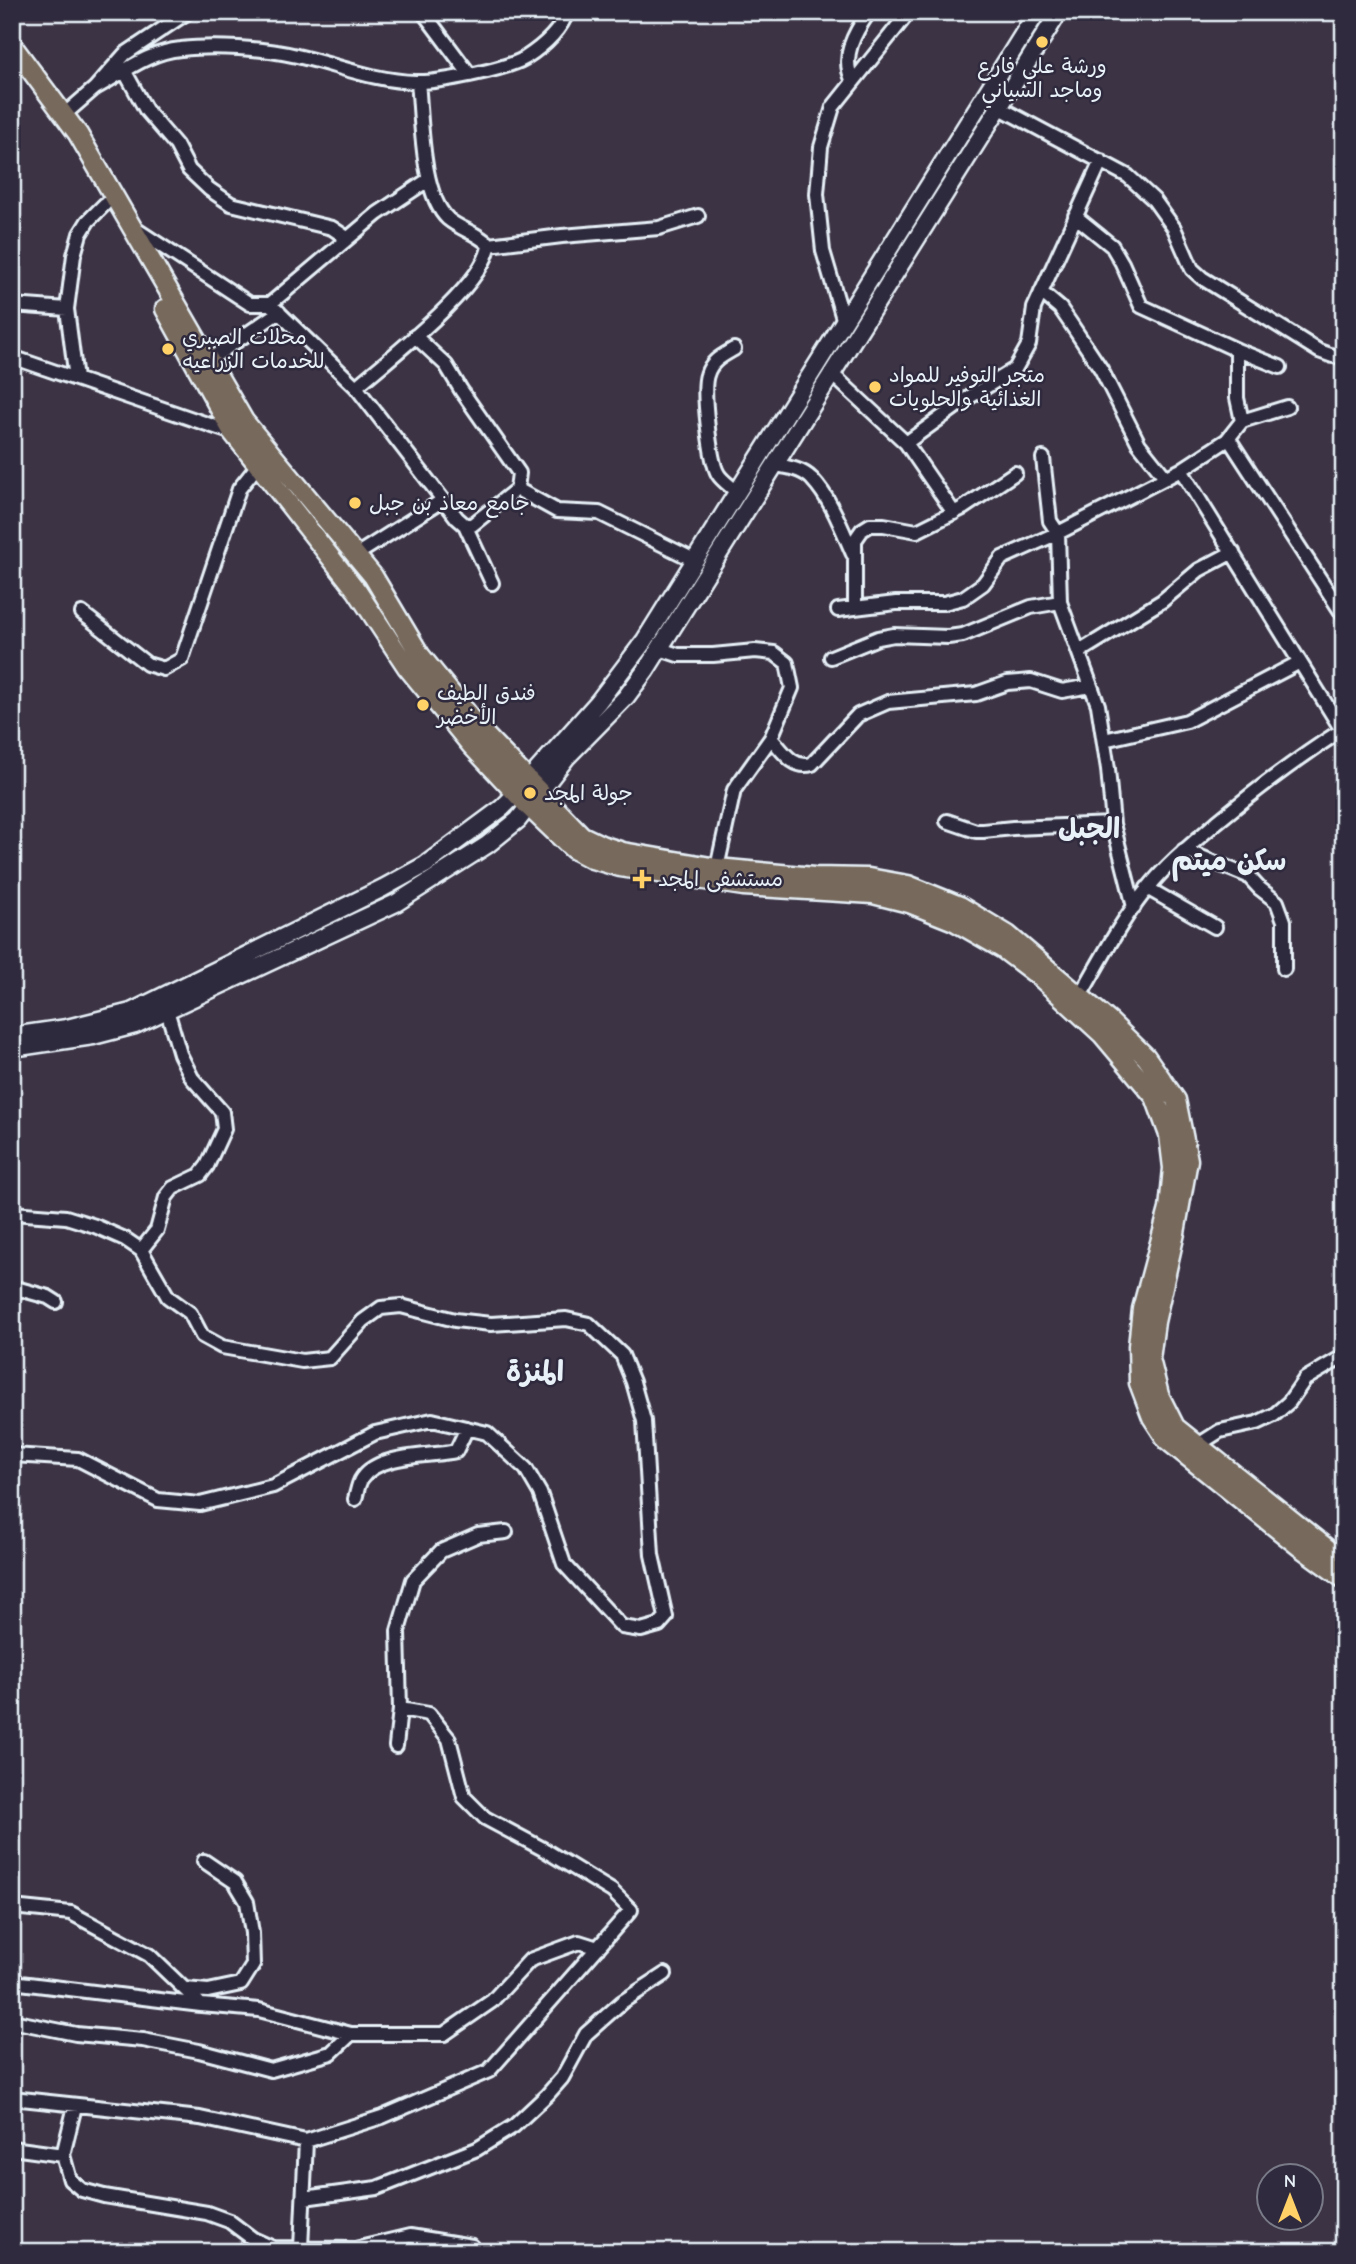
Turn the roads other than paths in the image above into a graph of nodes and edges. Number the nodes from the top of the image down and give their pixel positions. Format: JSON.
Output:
{"nodes":[{"id":1,"x":188,"y":12,"type":"edge"},
{"id":2,"x":423,"y":12,"type":"edge"},
{"id":3,"x":567,"y":12,"type":"edge"},
{"id":4,"x":869,"y":12,"type":"edge"},
{"id":5,"x":909,"y":12,"type":"edge"},
{"id":6,"x":1037,"y":12,"type":"edge"},
{"id":7,"x":1059,"y":12,"type":"edge"},
{"id":8,"x":12,"y":46,"type":"edge"},
{"id":9,"x":125,"y":72,"type":"junction"},
{"id":10,"x":470,"y":75,"type":"junction"},
{"id":11,"x":853,"y":81,"type":"junction"},
{"id":12,"x":418,"y":82,"type":"junction"},
{"id":13,"x":95,"y":88,"type":"junction"},
{"id":14,"x":1000,"y":108,"type":"junction"},
{"id":15,"x":65,"y":114,"type":"junction"},
{"id":16,"x":1101,"y":160,"type":"junction"},
{"id":17,"x":428,"y":180,"type":"junction"},
{"id":18,"x":106,"y":204,"type":"junction"},
{"id":19,"x":698,"y":216,"type":"dead end"},
{"id":20,"x":1075,"y":216,"type":"junction"},
{"id":21,"x":131,"y":226,"type":"junction"},
{"id":22,"x":347,"y":238,"type":"junction"},
{"id":23,"x":489,"y":246,"type":"junction"},
{"id":24,"x":1041,"y":292,"type":"junction"},
{"id":25,"x":12,"y":304,"type":"edge"},
{"id":26,"x":853,"y":307,"type":"junction"},
{"id":27,"x":274,"y":308,"type":"junction"},
{"id":28,"x":67,"y":309,"type":"junction"},
{"id":29,"x":869,"y":316,"type":"junction"},
{"id":30,"x":844,"y":322,"type":"junction"},
{"id":31,"x":415,"y":336,"type":"junction"},
{"id":32,"x":734,"y":349,"type":"dead end"},
{"id":33,"x":1237,"y":350,"type":"junction"},
{"id":34,"x":12,"y":357,"type":"edge"},
{"id":35,"x":1344,"y":357,"type":"edge"},
{"id":36,"x":209,"y":360,"type":"junction"},
{"id":37,"x":1280,"y":367,"type":"dead end"},
{"id":38,"x":832,"y":374,"type":"junction"},
{"id":39,"x":76,"y":379,"type":"junction"},
{"id":40,"x":356,"y":387,"type":"junction"},
{"id":41,"x":1287,"y":407,"type":"dead end"},
{"id":42,"x":1242,"y":421,"type":"junction"},
{"id":43,"x":233,"y":433,"type":"junction"},
{"id":44,"x":1227,"y":440,"type":"junction"},
{"id":45,"x":906,"y":443,"type":"junction"},
{"id":46,"x":264,"y":458,"type":"junction"},
{"id":47,"x":1043,"y":458,"type":"dead end"},
{"id":48,"x":775,"y":465,"type":"junction"},
{"id":49,"x":1181,"y":470,"type":"junction"},
{"id":50,"x":1016,"y":473,"type":"dead end"},
{"id":51,"x":1166,"y":478,"type":"junction"},
{"id":52,"x":517,"y":489,"type":"junction"},
{"id":53,"x":738,"y":493,"type":"junction"},
{"id":54,"x":443,"y":500,"type":"junction"},
{"id":55,"x":954,"y":513,"type":"junction"},
{"id":56,"x":465,"y":525,"type":"junction"},
{"id":57,"x":1058,"y":533,"type":"junction"},
{"id":58,"x":1233,"y":552,"type":"junction"},
{"id":59,"x":356,"y":555,"type":"junction"},
{"id":60,"x":855,"y":559,"type":"junction"},
{"id":61,"x":696,"y":561,"type":"junction"},
{"id":62,"x":492,"y":583,"type":"dead end"},
{"id":63,"x":1059,"y":602,"type":"junction"},
{"id":64,"x":855,"y":608,"type":"junction"},
{"id":65,"x":838,"y":610,"type":"dead end"},
{"id":66,"x":82,"y":613,"type":"dead end"},
{"id":67,"x":1344,"y":616,"type":"edge"},
{"id":68,"x":660,"y":649,"type":"junction"},
{"id":69,"x":1079,"y":652,"type":"junction"},
{"id":70,"x":831,"y":657,"type":"dead end"},
{"id":71,"x":632,"y":659,"type":"junction"},
{"id":72,"x":1300,"y":662,"type":"junction"},
{"id":73,"x":646,"y":670,"type":"junction"},
{"id":74,"x":1091,"y":686,"type":"junction"},
{"id":75,"x":1343,"y":730,"type":"edge"},
{"id":76,"x":771,"y":737,"type":"junction"},
{"id":77,"x":1104,"y":740,"type":"junction"},
{"id":78,"x":528,"y":794,"type":"junction"},
{"id":79,"x":947,"y":821,"type":"dead end"},
{"id":80,"x":1113,"y":824,"type":"junction"},
{"id":81,"x":1184,"y":850,"type":"junction"},
{"id":82,"x":718,"y":868,"type":"junction"},
{"id":83,"x":1147,"y":888,"type":"junction"},
{"id":84,"x":1134,"y":907,"type":"junction"},
{"id":85,"x":1215,"y":928,"type":"dead end"},
{"id":86,"x":278,"y":949,"type":"junction"},
{"id":87,"x":1284,"y":969,"type":"dead end"},
{"id":88,"x":1080,"y":996,"type":"junction"},
{"id":89,"x":167,"y":1010,"type":"junction"},
{"id":90,"x":12,"y":1036,"type":"edge"},
{"id":91,"x":12,"y":1048,"type":"edge"},
{"id":92,"x":12,"y":1213,"type":"edge"},
{"id":93,"x":141,"y":1250,"type":"junction"},
{"id":94,"x":12,"y":1287,"type":"edge"},
{"id":95,"x":57,"y":1302,"type":"dead end"},
{"id":96,"x":1344,"y":1356,"type":"edge"},
{"id":97,"x":467,"y":1428,"type":"junction"},
{"id":98,"x":1198,"y":1445,"type":"junction"},
{"id":99,"x":13,"y":1456,"type":"edge"},
{"id":100,"x":355,"y":1499,"type":"dead end"},
{"id":101,"x":1264,"y":1507,"type":"junction"},
{"id":102,"x":506,"y":1532,"type":"dead end"},
{"id":103,"x":1344,"y":1562,"type":"edge"},
{"id":104,"x":1344,"y":1579,"type":"edge"},
{"id":105,"x":400,"y":1709,"type":"junction"},
{"id":106,"x":396,"y":1746,"type":"dead end"},
{"id":107,"x":204,"y":1861,"type":"dead end"},
{"id":108,"x":12,"y":1907,"type":"edge"},
{"id":109,"x":598,"y":1948,"type":"junction"},
{"id":110,"x":665,"y":1974,"type":"dead end"},
{"id":111,"x":12,"y":1982,"type":"edge"},
{"id":112,"x":185,"y":1989,"type":"junction"},
{"id":113,"x":201,"y":2005,"type":"junction"},
{"id":114,"x":12,"y":2021,"type":"edge"},
{"id":115,"x":351,"y":2034,"type":"junction"},
{"id":116,"x":12,"y":2098,"type":"edge"},
{"id":117,"x":75,"y":2106,"type":"junction"},
{"id":118,"x":306,"y":2141,"type":"junction"},
{"id":119,"x":12,"y":2148,"type":"edge"},
{"id":120,"x":63,"y":2155,"type":"junction"},
{"id":121,"x":304,"y":2198,"type":"junction"},
{"id":122,"x":472,"y":2246,"type":"dead end"},
{"id":123,"x":301,"y":2248,"type":"junction"}],
"edges":[{"from":1,"to":13,"type":"street"},
{"from":2,"to":10,"type":"street"},
{"from":3,"to":10,"type":"street"},
{"from":4,"to":11,"type":"street"},
{"from":5,"to":11,"type":"street"},
{"from":6,"to":26,"type":"main road"},
{"from":7,"to":14,"type":"main road"},
{"from":8,"to":15,"type":"main road"},
{"from":9,"to":12,"type":"street"},
{"from":9,"to":13,"type":"street"},
{"from":9,"to":22,"type":"street"},
{"from":10,"to":12,"type":"street"},
{"from":11,"to":30,"type":"street"},
{"from":12,"to":17,"type":"street"},
{"from":13,"to":15,"type":"street"},
{"from":14,"to":16,"type":"street"},
{"from":14,"to":29,"type":"main road"},
{"from":15,"to":18,"type":"main road"},
{"from":15,"to":21,"type":"main road"},
{"from":16,"to":20,"type":"street"},
{"from":16,"to":35,"type":"street"},
{"from":17,"to":22,"type":"street"},
{"from":17,"to":23,"type":"street"},
{"from":18,"to":28,"type":"street"},
{"from":18,"to":43,"type":"main road"},
{"from":19,"to":23,"type":"street"},
{"from":20,"to":24,"type":"street"},
{"from":20,"to":33,"type":"street"},
{"from":21,"to":27,"type":"street"},
{"from":21,"to":36,"type":"main road"},
{"from":22,"to":27,"type":"street"},
{"from":23,"to":31,"type":"street"},
{"from":24,"to":45,"type":"street"},
{"from":24,"to":51,"type":"street"},
{"from":25,"to":28,"type":"street"},
{"from":26,"to":29,"type":"main road"},
{"from":26,"to":30,"type":"main road"},
{"from":27,"to":36,"type":"street"},
{"from":27,"to":40,"type":"street"},
{"from":28,"to":39,"type":"street"},
{"from":29,"to":38,"type":"main road"},
{"from":30,"to":53,"type":"main road"},
{"from":31,"to":40,"type":"street"},
{"from":31,"to":52,"type":"street"},
{"from":32,"to":53,"type":"street"},
{"from":33,"to":37,"type":"street"},
{"from":33,"to":42,"type":"street"},
{"from":34,"to":39,"type":"street"},
{"from":36,"to":46,"type":"main road"},
{"from":38,"to":45,"type":"street"},
{"from":38,"to":48,"type":"main road"},
{"from":39,"to":43,"type":"street"},
{"from":40,"to":54,"type":"street"},
{"from":41,"to":42,"type":"street"},
{"from":42,"to":44,"type":"street"},
{"from":43,"to":46,"type":"main road"},
{"from":44,"to":49,"type":"street"},
{"from":44,"to":67,"type":"street"},
{"from":45,"to":55,"type":"street"},
{"from":46,"to":59,"type":"main road"},
{"from":46,"to":66,"type":"street"},
{"from":46,"to":78,"type":"main road"},
{"from":47,"to":57,"type":"street"},
{"from":48,"to":60,"type":"street"},
{"from":48,"to":68,"type":"main road"},
{"from":49,"to":51,"type":"street"},
{"from":49,"to":58,"type":"street"},
{"from":50,"to":55,"type":"street"},
{"from":51,"to":57,"type":"street"},
{"from":52,"to":56,"type":"street"},
{"from":52,"to":61,"type":"street"},
{"from":53,"to":61,"type":"main road"},
{"from":54,"to":56,"type":"street"},
{"from":54,"to":59,"type":"street"},
{"from":55,"to":60,"type":"street"},
{"from":56,"to":62,"type":"street"},
{"from":57,"to":63,"type":"street"},
{"from":57,"to":64,"type":"street"},
{"from":58,"to":69,"type":"street"},
{"from":58,"to":72,"type":"street"},
{"from":59,"to":78,"type":"main road"},
{"from":60,"to":64,"type":"street"},
{"from":61,"to":71,"type":"main road"},
{"from":63,"to":69,"type":"street"},
{"from":63,"to":70,"type":"street"},
{"from":64,"to":65,"type":"street"},
{"from":68,"to":73,"type":"main road"},
{"from":68,"to":76,"type":"street"},
{"from":69,"to":74,"type":"street"},
{"from":71,"to":73,"type":"main road"},
{"from":71,"to":78,"type":"main road"},
{"from":72,"to":75,"type":"street"},
{"from":72,"to":77,"type":"street"},
{"from":73,"to":78,"type":"main road"},
{"from":74,"to":76,"type":"street"},
{"from":74,"to":77,"type":"street"},
{"from":75,"to":81,"type":"street"},
{"from":76,"to":82,"type":"street"},
{"from":77,"to":80,"type":"street"},
{"from":78,"to":82,"type":"main road"},
{"from":78,"to":86,"type":"main road"},
{"from":78,"to":101,"type":"main road"},
{"from":79,"to":80,"type":"street"},
{"from":80,"to":84,"type":"street"},
{"from":81,"to":83,"type":"street"},
{"from":81,"to":87,"type":"street"},
{"from":82,"to":88,"type":"main road"},
{"from":83,"to":84,"type":"street"},
{"from":83,"to":85,"type":"street"},
{"from":84,"to":88,"type":"street"},
{"from":86,"to":89,"type":"main road"},
{"from":86,"to":90,"type":"main road"},
{"from":88,"to":98,"type":"main road"},
{"from":89,"to":91,"type":"main road"},
{"from":89,"to":93,"type":"street"},
{"from":92,"to":93,"type":"street"},
{"from":93,"to":97,"type":"street"},
{"from":94,"to":95,"type":"street"},
{"from":96,"to":98,"type":"street"},
{"from":97,"to":99,"type":"street"},
{"from":97,"to":100,"type":"street"},
{"from":98,"to":101,"type":"main road"},
{"from":101,"to":103,"type":"main road"},
{"from":101,"to":104,"type":"main road"},
{"from":102,"to":105,"type":"street"},
{"from":105,"to":106,"type":"street"},
{"from":105,"to":109,"type":"street"},
{"from":107,"to":112,"type":"street"},
{"from":108,"to":112,"type":"street"},
{"from":109,"to":115,"type":"street"},
{"from":109,"to":118,"type":"street"},
{"from":110,"to":121,"type":"street"},
{"from":111,"to":113,"type":"street"},
{"from":112,"to":113,"type":"street"},
{"from":113,"to":115,"type":"street"},
{"from":114,"to":115,"type":"street"},
{"from":116,"to":117,"type":"street"},
{"from":117,"to":118,"type":"street"},
{"from":117,"to":120,"type":"street"},
{"from":118,"to":121,"type":"street"},
{"from":119,"to":120,"type":"street"},
{"from":120,"to":123,"type":"street"},
{"from":121,"to":123,"type":"street"},
{"from":122,"to":123,"type":"street"}]}
